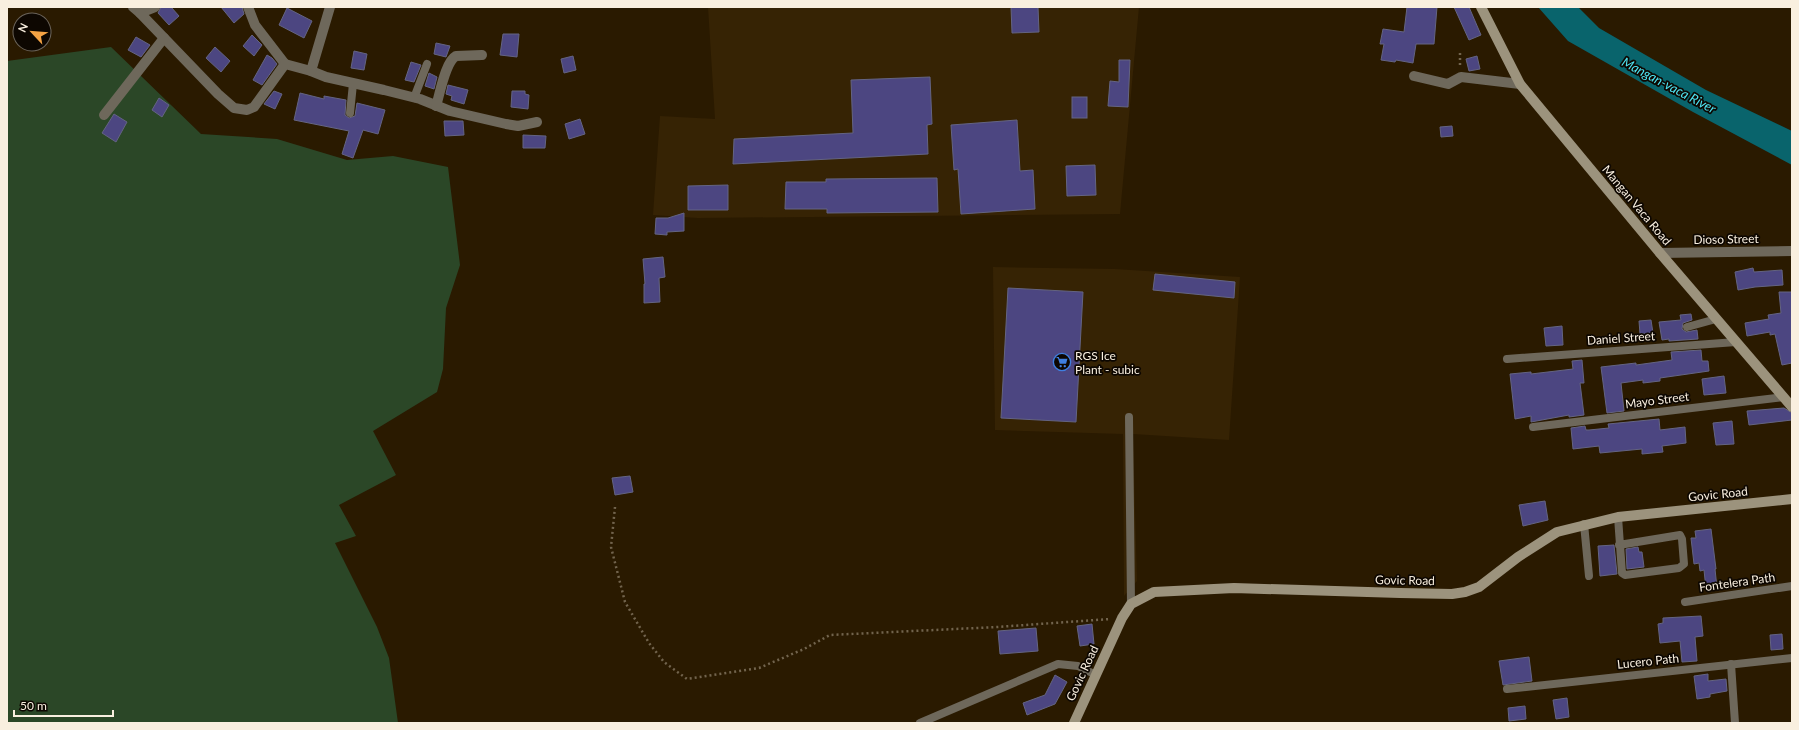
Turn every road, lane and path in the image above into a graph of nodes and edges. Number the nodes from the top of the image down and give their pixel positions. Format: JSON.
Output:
{"nodes":[{"id":1,"x":155,"y":7,"type":"edge"},
{"id":2,"x":248,"y":7,"type":"edge"},
{"id":3,"x":330,"y":7,"type":"edge"},
{"id":4,"x":1481,"y":7,"type":"edge"},
{"id":5,"x":136,"y":10,"type":"edge"},
{"id":6,"x":164,"y":38,"type":"junction"},
{"id":7,"x":482,"y":55,"type":"dead end"},
{"id":8,"x":285,"y":64,"type":"junction"},
{"id":9,"x":427,"y":64,"type":"dead end"},
{"id":10,"x":311,"y":71,"type":"junction"},
{"id":11,"x":1414,"y":76,"type":"dead end"},
{"id":12,"x":352,"y":84,"type":"junction"},
{"id":13,"x":1520,"y":84,"type":"junction"},
{"id":14,"x":414,"y":98,"type":"junction"},
{"id":15,"x":436,"y":106,"type":"junction"},
{"id":16,"x":350,"y":113,"type":"dead end"},
{"id":17,"x":104,"y":115,"type":"dead end"},
{"id":18,"x":537,"y":122,"type":"dead end"},
{"id":19,"x":1792,"y":251,"type":"edge"},
{"id":20,"x":1660,"y":253,"type":"junction"},
{"id":21,"x":1716,"y":319,"type":"junction"},
{"id":22,"x":1687,"y":327,"type":"dead end"},
{"id":23,"x":1736,"y":342,"type":"junction"},
{"id":24,"x":1507,"y":359,"type":"dead end"},
{"id":25,"x":1784,"y":397,"type":"junction"},
{"id":26,"x":1792,"y":407,"type":"edge"},
{"id":27,"x":1129,"y":417,"type":"dead end"},
{"id":28,"x":1533,"y":427,"type":"dead end"},
{"id":29,"x":1792,"y":499,"type":"edge"},
{"id":30,"x":615,"y":507,"type":"dead end"},
{"id":31,"x":1618,"y":517,"type":"junction"},
{"id":32,"x":1584,"y":524,"type":"junction"},
{"id":33,"x":1619,"y":545,"type":"junction"},
{"id":34,"x":1589,"y":576,"type":"dead end"},
{"id":35,"x":1792,"y":586,"type":"edge"},
{"id":36,"x":1685,"y":602,"type":"dead end"},
{"id":37,"x":1131,"y":604,"type":"junction"},
{"id":38,"x":1122,"y":618,"type":"junction"},
{"id":39,"x":1792,"y":658,"type":"edge"},
{"id":40,"x":1731,"y":664,"type":"junction"},
{"id":41,"x":1096,"y":675,"type":"junction"},
{"id":42,"x":1507,"y":689,"type":"dead end"},
{"id":43,"x":920,"y":723,"type":"edge"},
{"id":44,"x":1074,"y":723,"type":"edge"},
{"id":45,"x":1735,"y":723,"type":"edge"}],
"edges":[{"from":1,"to":5,"type":"street"},
{"from":2,"to":8,"type":"street"},
{"from":3,"to":10,"type":"street"},
{"from":4,"to":13,"type":"main road","name":"Mangan Vaca Road"},
{"from":5,"to":6,"type":"street"},
{"from":6,"to":8,"type":"street"},
{"from":6,"to":17,"type":"street"},
{"from":7,"to":15,"type":"street"},
{"from":8,"to":10,"type":"street"},
{"from":9,"to":14,"type":"lane"},
{"from":10,"to":12,"type":"street"},
{"from":11,"to":13,"type":"street"},
{"from":12,"to":14,"type":"street"},
{"from":12,"to":16,"type":"lane"},
{"from":13,"to":20,"type":"main road","name":"Mangan Vaca Road"},
{"from":14,"to":15,"type":"street"},
{"from":15,"to":18,"type":"street"},
{"from":19,"to":20,"type":"street","name":"Dioso Street"},
{"from":20,"to":21,"type":"main road","name":"Mangan Vaca Road"},
{"from":21,"to":22,"type":"lane"},
{"from":21,"to":23,"type":"main road","name":"Mangan Vaca Road"},
{"from":23,"to":24,"type":"lane","name":"Daniel Street"},
{"from":23,"to":25,"type":"main road","name":"Mangan Vaca Road"},
{"from":25,"to":26,"type":"main road","name":"Mangan Vaca Road"},
{"from":25,"to":28,"type":"lane","name":"Mayo Street"},
{"from":27,"to":37,"type":"lane"},
{"from":29,"to":31,"type":"main road","name":"Govic Road"},
{"from":30,"to":38,"type":"path"},
{"from":31,"to":32,"type":"main road","name":"Govic Road"},
{"from":31,"to":33,"type":"lane"},
{"from":32,"to":34,"type":"lane"},
{"from":32,"to":37,"type":"main road","name":"Govic Road"},
{"from":33,"to":33,"type":"lane"},
{"from":35,"to":36,"type":"lane","name":"Fontelera Path"},
{"from":37,"to":38,"type":"main road","name":"Govic Road"},
{"from":38,"to":41,"type":"main road","name":"Govic Road"},
{"from":39,"to":40,"type":"lane","name":"Lucero Path"},
{"from":40,"to":42,"type":"lane","name":"Lucero Path"},
{"from":40,"to":45,"type":"lane"},
{"from":41,"to":43,"type":"lane"},
{"from":41,"to":44,"type":"main road","name":"Govic Road"}]}
